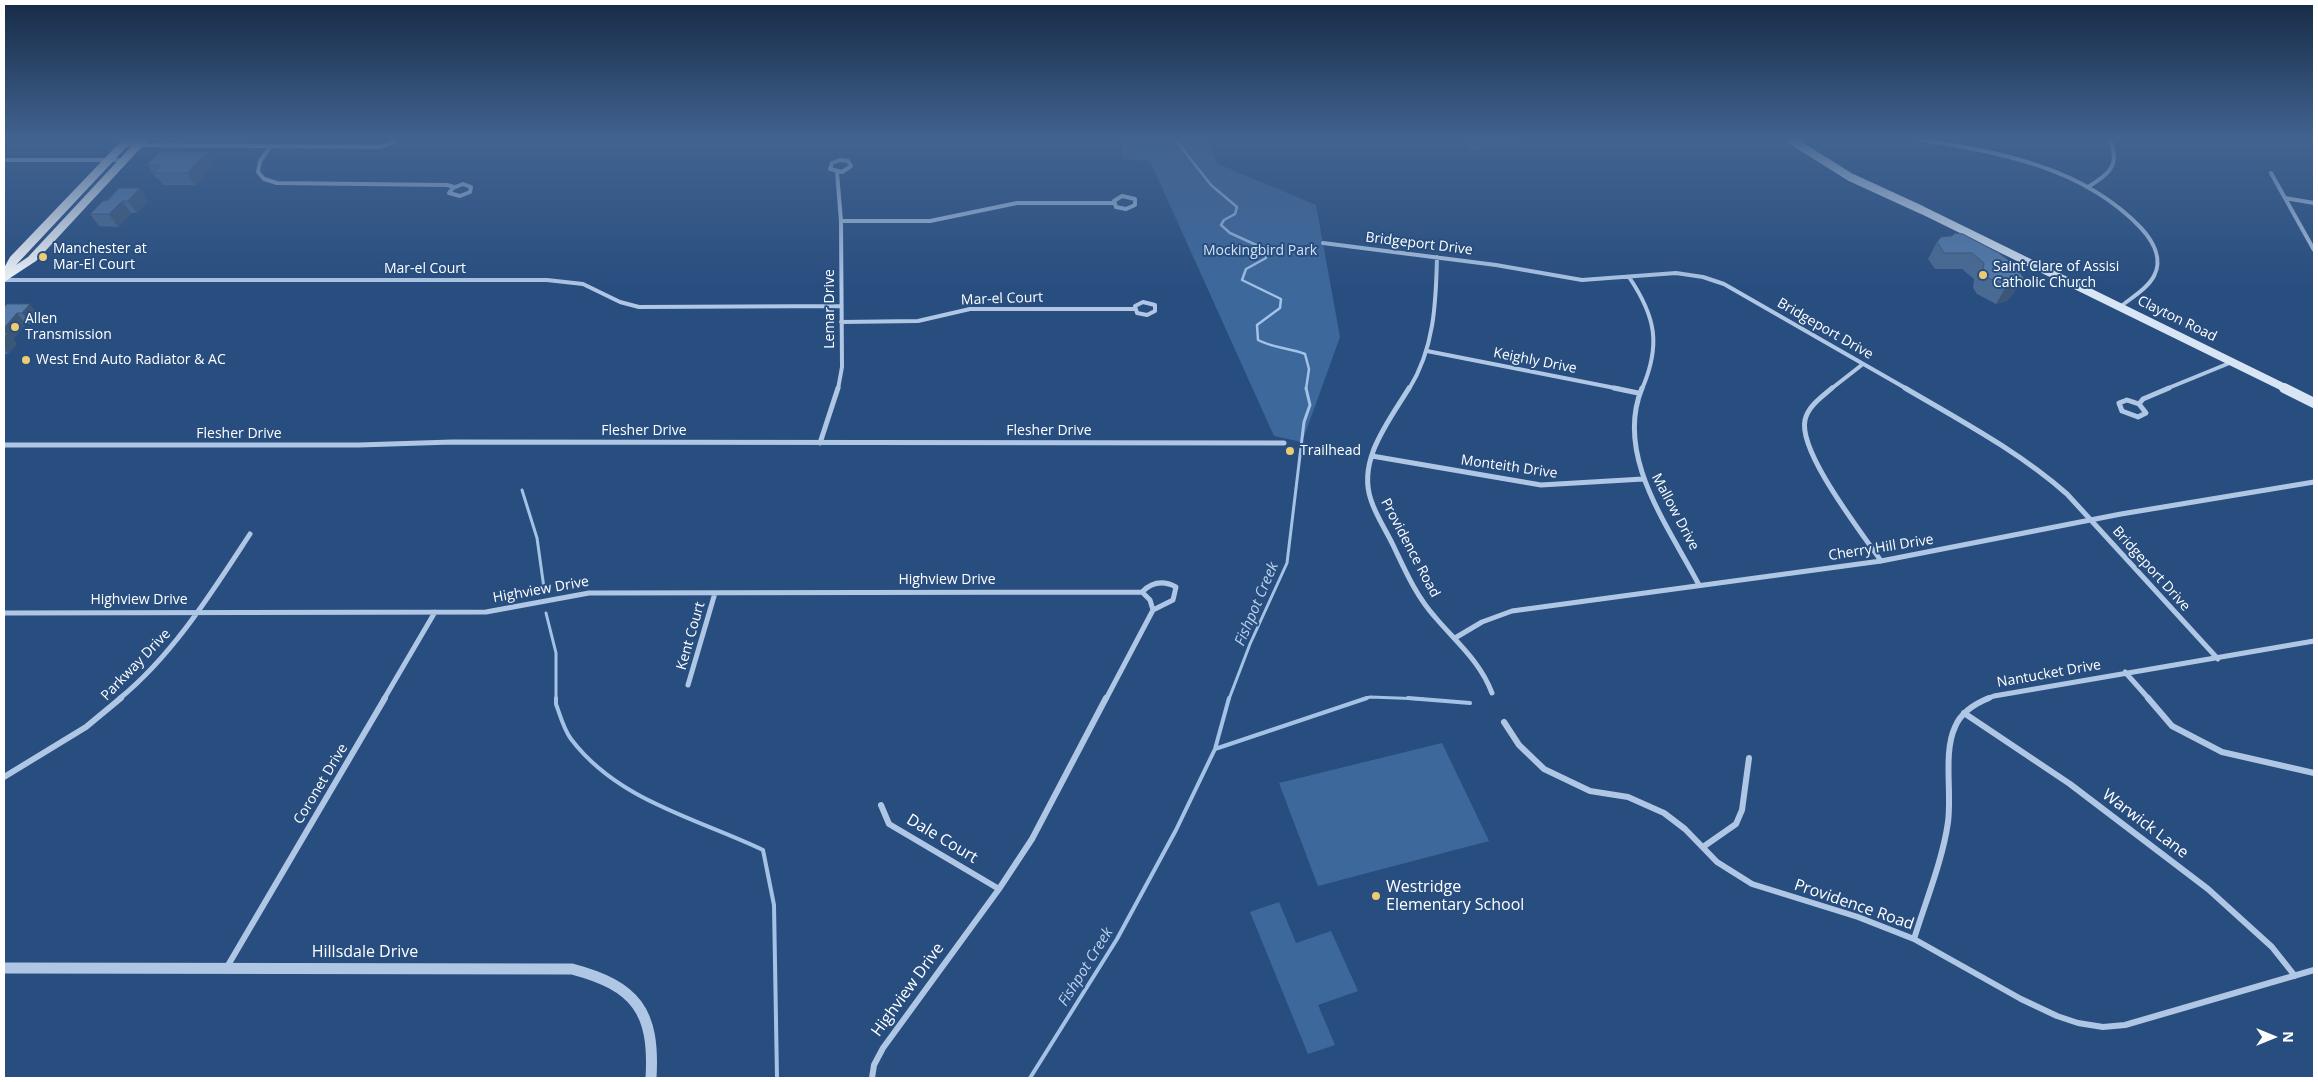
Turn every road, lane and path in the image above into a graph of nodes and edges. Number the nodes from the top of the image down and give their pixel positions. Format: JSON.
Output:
{"nodes":[{"id":1,"x":82,"y":188,"type":"edge"},
{"id":2,"x":98,"y":188,"type":"edge"},
{"id":3,"x":453,"y":188,"type":"edge"},
{"id":4,"x":472,"y":188,"type":"edge"},
{"id":5,"x":838,"y":188,"type":"edge"},
{"id":6,"x":1871,"y":188,"type":"edge"},
{"id":7,"x":2091,"y":188,"type":"edge"},
{"id":8,"x":2280,"y":188,"type":"edge"},
{"id":9,"x":2285,"y":198,"type":"junction"},
{"id":10,"x":1113,"y":203,"type":"junction"},
{"id":11,"x":2314,"y":203,"type":"edge"},
{"id":12,"x":841,"y":221,"type":"junction"},
{"id":13,"x":1323,"y":243,"type":"dead end"},
{"id":14,"x":2314,"y":250,"type":"edge"},
{"id":15,"x":1437,"y":257,"type":"junction"},
{"id":16,"x":1629,"y":277,"type":"junction"},
{"id":17,"x":4,"y":279,"type":"edge"},
{"id":18,"x":841,"y":306,"type":"junction"},
{"id":19,"x":2120,"y":307,"type":"junction"},
{"id":20,"x":1135,"y":308,"type":"junction"},
{"id":21,"x":841,"y":322,"type":"junction"},
{"id":22,"x":1427,"y":351,"type":"junction"},
{"id":23,"x":2233,"y":362,"type":"junction"},
{"id":24,"x":1863,"y":364,"type":"junction"},
{"id":25,"x":1638,"y":393,"type":"junction"},
{"id":26,"x":2314,"y":403,"type":"edge"},
{"id":27,"x":2139,"y":404,"type":"junction"},
{"id":28,"x":820,"y":442,"type":"junction"},
{"id":29,"x":1284,"y":443,"type":"dead end"},
{"id":30,"x":4,"y":446,"type":"edge"},
{"id":31,"x":1372,"y":456,"type":"junction"},
{"id":32,"x":1643,"y":479,"type":"junction"},
{"id":33,"x":2314,"y":482,"type":"edge"},
{"id":34,"x":2092,"y":520,"type":"junction"},
{"id":35,"x":250,"y":534,"type":"dead end"},
{"id":36,"x":1881,"y":561,"type":"junction"},
{"id":37,"x":1700,"y":585,"type":"junction"},
{"id":38,"x":1142,"y":592,"type":"junction"},
{"id":39,"x":715,"y":593,"type":"junction"},
{"id":40,"x":1153,"y":610,"type":"junction"},
{"id":41,"x":435,"y":612,"type":"junction"},
{"id":42,"x":4,"y":613,"type":"edge"},
{"id":43,"x":199,"y":613,"type":"junction"},
{"id":44,"x":1455,"y":638,"type":"junction"},
{"id":45,"x":2314,"y":641,"type":"edge"},
{"id":46,"x":2218,"y":658,"type":"junction"},
{"id":47,"x":2125,"y":672,"type":"junction"},
{"id":48,"x":688,"y":685,"type":"dead end"},
{"id":49,"x":1492,"y":693,"type":"dead end"},
{"id":50,"x":1964,"y":713,"type":"junction"},
{"id":51,"x":1504,"y":722,"type":"dead end"},
{"id":52,"x":1749,"y":758,"type":"dead end"},
{"id":53,"x":2314,"y":773,"type":"edge"},
{"id":54,"x":4,"y":777,"type":"edge"},
{"id":55,"x":881,"y":805,"type":"dead end"},
{"id":56,"x":1703,"y":848,"type":"junction"},
{"id":57,"x":999,"y":889,"type":"junction"},
{"id":58,"x":1914,"y":939,"type":"junction"},
{"id":59,"x":4,"y":968,"type":"edge"},
{"id":60,"x":226,"y":968,"type":"junction"},
{"id":61,"x":2314,"y":970,"type":"edge"},
{"id":62,"x":2295,"y":976,"type":"junction"},
{"id":63,"x":651,"y":1078,"type":"edge"},
{"id":64,"x":872,"y":1078,"type":"edge"}],
"edges":[{"from":1,"to":17,"type":"highway"},
{"from":2,"to":17,"type":"highway"},
{"from":3,"to":4,"type":"street"},
{"from":5,"to":12,"type":"street","name":"Lemar Drive"},
{"from":6,"to":19,"type":"main road","name":"Clayton Road"},
{"from":7,"to":19,"type":"street"},
{"from":8,"to":9,"type":"street"},
{"from":9,"to":11,"type":"street"},
{"from":9,"to":14,"type":"street"},
{"from":10,"to":10,"type":"street"},
{"from":10,"to":12,"type":"street"},
{"from":12,"to":18,"type":"street","name":"Lemar Drive"},
{"from":13,"to":15,"type":"street","name":"Bridgeport Drive"},
{"from":15,"to":16,"type":"street","name":"Bridgeport Drive"},
{"from":15,"to":22,"type":"street","name":"Providence Road"},
{"from":16,"to":24,"type":"street","name":"Bridgeport Drive"},
{"from":16,"to":25,"type":"street","name":"Mallow Drive"},
{"from":17,"to":18,"type":"street","name":"Mar-el Court"},
{"from":18,"to":21,"type":"street","name":"Lemar Drive"},
{"from":19,"to":23,"type":"main road","name":"Clayton Road"},
{"from":20,"to":20,"type":"street","name":"Mar-el Court"},
{"from":20,"to":21,"type":"street","name":"Mar-el Court"},
{"from":21,"to":28,"type":"street","name":"Lemar Drive"},
{"from":22,"to":25,"type":"street","name":"Keighly Drive"},
{"from":22,"to":31,"type":"street","name":"Providence Road"},
{"from":23,"to":26,"type":"main road","name":"Clayton Road"},
{"from":23,"to":27,"type":"street"},
{"from":24,"to":34,"type":"street","name":"Bridgeport Drive"},
{"from":24,"to":36,"type":"street"},
{"from":25,"to":32,"type":"street","name":"Mallow Drive"},
{"from":27,"to":27,"type":"street"},
{"from":28,"to":29,"type":"street","name":"Flesher Drive"},
{"from":28,"to":30,"type":"street","name":"Flesher Drive"},
{"from":31,"to":32,"type":"street","name":"Monteith Drive"},
{"from":31,"to":44,"type":"street","name":"Providence Road"},
{"from":32,"to":37,"type":"street","name":"Mallow Drive"},
{"from":33,"to":34,"type":"street","name":"Cherry Hill Drive"},
{"from":34,"to":36,"type":"street","name":"Cherry Hill Drive"},
{"from":34,"to":46,"type":"street","name":"Bridgeport Drive"},
{"from":35,"to":43,"type":"street","name":"Parkway Drive"},
{"from":36,"to":37,"type":"street","name":"Cherry Hill Drive"},
{"from":37,"to":44,"type":"street","name":"Cherry Hill Drive"},
{"from":38,"to":39,"type":"street","name":"Highview Drive"},
{"from":38,"to":40,"type":"street"},
{"from":38,"to":40,"type":"street","name":"Highview Drive"},
{"from":39,"to":41,"type":"street","name":"Highview Drive"},
{"from":39,"to":48,"type":"street","name":"Kent Court"},
{"from":40,"to":57,"type":"street","name":"Highview Drive"},
{"from":41,"to":43,"type":"street","name":"Highview Drive"},
{"from":41,"to":60,"type":"street","name":"Coronet Drive"},
{"from":42,"to":43,"type":"street","name":"Highview Drive"},
{"from":43,"to":54,"type":"street","name":"Parkway Drive"},
{"from":44,"to":49,"type":"street","name":"Providence Road"},
{"from":45,"to":46,"type":"street","name":"Nantucket Drive"},
{"from":46,"to":47,"type":"street","name":"Nantucket Drive"},
{"from":47,"to":50,"type":"street","name":"Nantucket Drive"},
{"from":47,"to":53,"type":"street"},
{"from":50,"to":58,"type":"street","name":"Nantucket Drive"},
{"from":50,"to":62,"type":"street","name":"Warwick Lane"},
{"from":51,"to":56,"type":"street","name":"Providence Road"},
{"from":52,"to":56,"type":"street"},
{"from":55,"to":57,"type":"street","name":"Dale Court"},
{"from":56,"to":58,"type":"street","name":"Providence Road"},
{"from":57,"to":64,"type":"street","name":"Highview Drive"},
{"from":58,"to":62,"type":"street","name":"Providence Road"},
{"from":59,"to":60,"type":"street","name":"Hillsdale Drive"},
{"from":60,"to":63,"type":"street","name":"Hillsdale Drive"},
{"from":61,"to":62,"type":"street","name":"Providence Road"}]}
